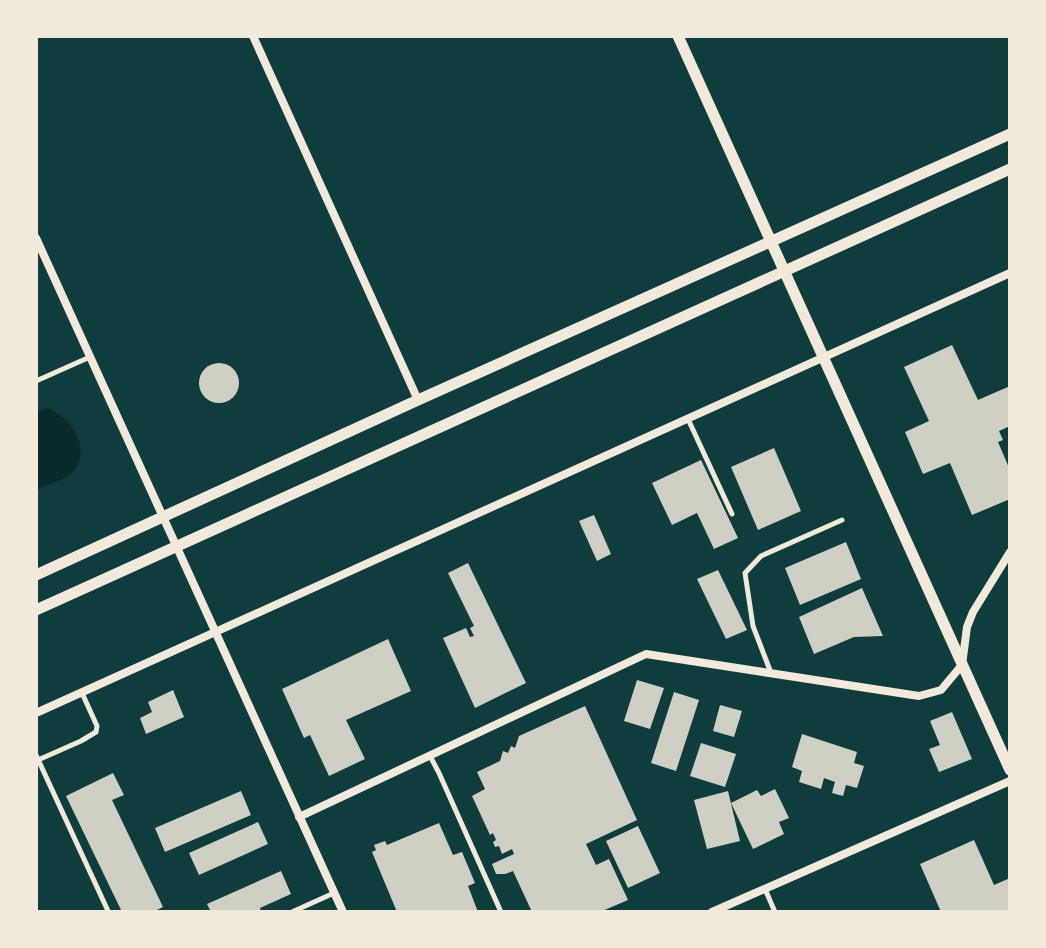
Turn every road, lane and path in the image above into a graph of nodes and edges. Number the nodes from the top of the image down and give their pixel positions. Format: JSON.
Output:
{"nodes":[{"id":1,"x":253,"y":36,"type":"edge"},
{"id":2,"x":678,"y":36,"type":"edge"},
{"id":3,"x":1010,"y":134,"type":"edge"},
{"id":4,"x":1010,"y":169,"type":"edge"},
{"id":5,"x":36,"y":238,"type":"edge"},
{"id":6,"x":771,"y":242,"type":"junction"},
{"id":7,"x":784,"y":272,"type":"junction"},
{"id":8,"x":1010,"y":273,"type":"edge"},
{"id":9,"x":822,"y":356,"type":"junction"},
{"id":10,"x":90,"y":357,"type":"junction"},
{"id":11,"x":36,"y":381,"type":"edge"},
{"id":12,"x":418,"y":400,"type":"junction"},
{"id":13,"x":688,"y":419,"type":"junction"},
{"id":14,"x":732,"y":514,"type":"dead end"},
{"id":15,"x":163,"y":517,"type":"junction"},
{"id":16,"x":842,"y":520,"type":"dead end"},
{"id":17,"x":176,"y":547,"type":"junction"},
{"id":18,"x":1010,"y":552,"type":"edge"},
{"id":19,"x":36,"y":575,"type":"edge"},
{"id":20,"x":36,"y":610,"type":"edge"},
{"id":21,"x":215,"y":633,"type":"junction"},
{"id":22,"x":962,"y":665,"type":"junction"},
{"id":23,"x":771,"y":674,"type":"junction"},
{"id":24,"x":82,"y":693,"type":"junction"},
{"id":25,"x":36,"y":713,"type":"edge"},
{"id":26,"x":429,"y":755,"type":"junction"},
{"id":27,"x":37,"y":758,"type":"edge"},
{"id":28,"x":1010,"y":770,"type":"edge"},
{"id":29,"x":1010,"y":781,"type":"edge"},
{"id":30,"x":299,"y":817,"type":"junction"},
{"id":31,"x":765,"y":889,"type":"junction"},
{"id":32,"x":334,"y":893,"type":"junction"},
{"id":33,"x":108,"y":911,"type":"edge"},
{"id":34,"x":292,"y":912,"type":"edge"},
{"id":35,"x":343,"y":912,"type":"edge"},
{"id":36,"x":501,"y":912,"type":"edge"},
{"id":37,"x":712,"y":912,"type":"edge"},
{"id":38,"x":775,"y":912,"type":"edge"}],
"edges":[{"from":1,"to":12,"type":"street"},
{"from":2,"to":6,"type":"street"},
{"from":3,"to":6,"type":"street"},
{"from":4,"to":7,"type":"street"},
{"from":5,"to":10,"type":"street"},
{"from":6,"to":7,"type":"street"},
{"from":6,"to":12,"type":"street"},
{"from":7,"to":9,"type":"street"},
{"from":7,"to":17,"type":"street"},
{"from":8,"to":9,"type":"street"},
{"from":9,"to":13,"type":"street"},
{"from":9,"to":22,"type":"street"},
{"from":10,"to":11,"type":"lane"},
{"from":10,"to":15,"type":"street"},
{"from":12,"to":15,"type":"street"},
{"from":13,"to":14,"type":"lane"},
{"from":13,"to":21,"type":"street"},
{"from":15,"to":17,"type":"street"},
{"from":15,"to":19,"type":"street"},
{"from":16,"to":23,"type":"lane"},
{"from":17,"to":20,"type":"street"},
{"from":17,"to":21,"type":"street"},
{"from":18,"to":22,"type":"street"},
{"from":21,"to":24,"type":"street"},
{"from":21,"to":30,"type":"street"},
{"from":22,"to":23,"type":"street"},
{"from":22,"to":28,"type":"street"},
{"from":23,"to":26,"type":"street"},
{"from":24,"to":25,"type":"street"},
{"from":24,"to":27,"type":"lane"},
{"from":26,"to":30,"type":"street"},
{"from":26,"to":36,"type":"lane"},
{"from":27,"to":33,"type":"lane"},
{"from":29,"to":31,"type":"street"},
{"from":30,"to":32,"type":"street"},
{"from":31,"to":37,"type":"street"},
{"from":31,"to":38,"type":"lane"},
{"from":32,"to":34,"type":"lane"},
{"from":32,"to":35,"type":"street"}]}
